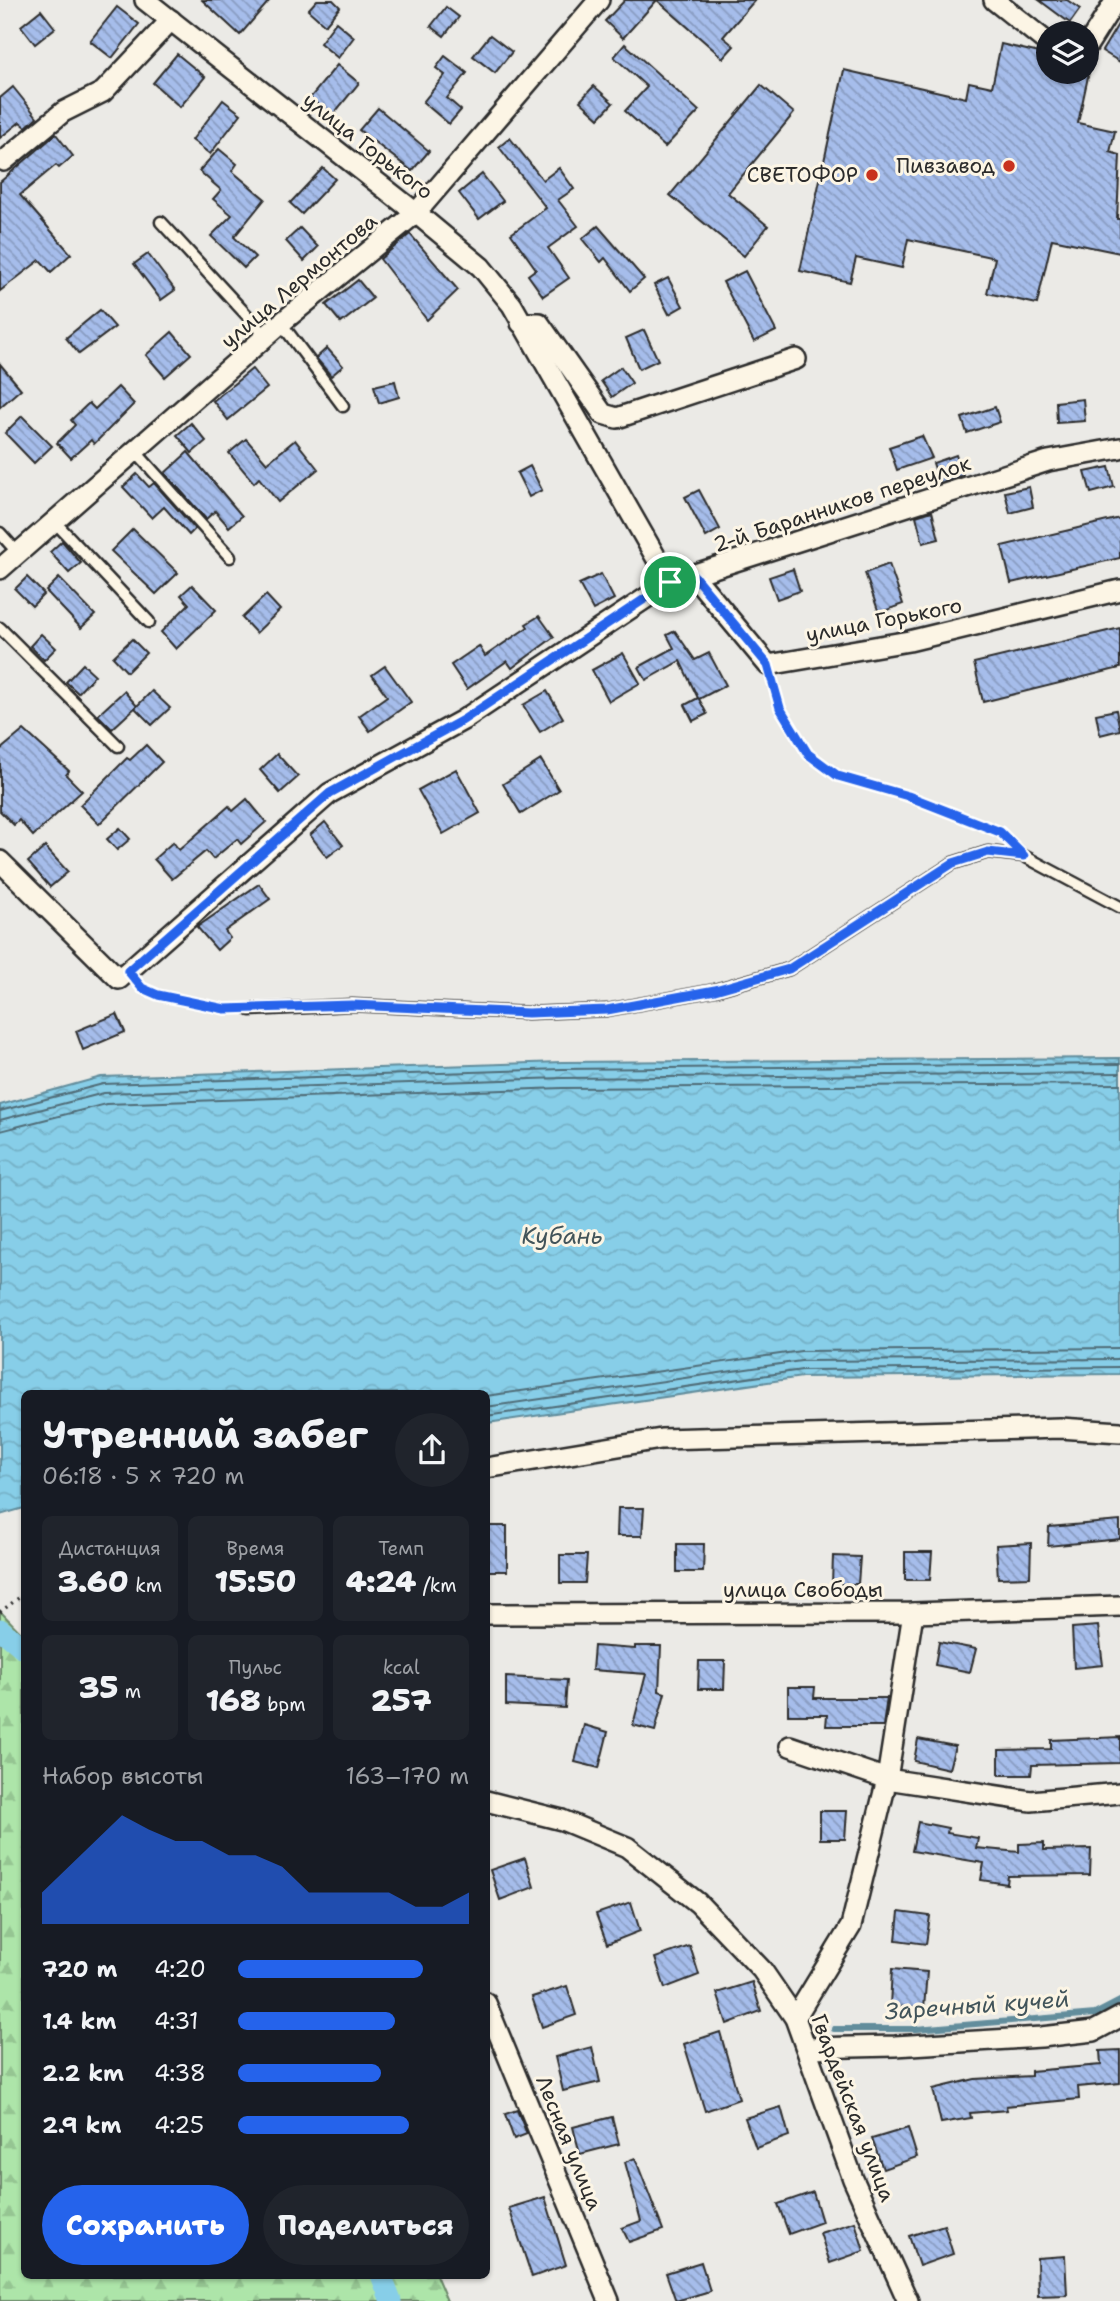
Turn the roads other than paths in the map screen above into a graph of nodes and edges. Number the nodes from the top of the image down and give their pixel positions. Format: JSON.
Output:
{"nodes":[{"id":1,"x":145,"y":0,"type":"edge"},
{"id":2,"x":599,"y":0,"type":"edge"},
{"id":3,"x":994,"y":0,"type":"edge"},
{"id":4,"x":1116,"y":0,"type":"edge"},
{"id":5,"x":171,"y":20,"type":"junction"},
{"id":6,"x":1099,"y":27,"type":"edge"},
{"id":7,"x":1036,"y":33,"type":"edge"},
{"id":8,"x":4,"y":161,"type":"dead end"},
{"id":9,"x":416,"y":213,"type":"junction"},
{"id":10,"x":161,"y":222,"type":"dead end"},
{"id":11,"x":521,"y":323,"type":"junction"},
{"id":12,"x":274,"y":330,"type":"junction"},
{"id":13,"x":796,"y":359,"type":"dead end"},
{"id":14,"x":343,"y":405,"type":"dead end"},
{"id":15,"x":1120,"y":448,"type":"edge"},
{"id":16,"x":135,"y":450,"type":"junction"},
{"id":17,"x":54,"y":521,"type":"junction"},
{"id":18,"x":0,"y":533,"type":"edge"},
{"id":19,"x":18,"y":553,"type":"junction"},
{"id":20,"x":230,"y":556,"type":"dead end"},
{"id":21,"x":0,"y":569,"type":"edge"},
{"id":22,"x":694,"y":576,"type":"junction"},
{"id":23,"x":670,"y":582,"type":"junction"},
{"id":24,"x":1120,"y":590,"type":"edge"},
{"id":25,"x":149,"y":622,"type":"dead end"},
{"id":26,"x":0,"y":628,"type":"edge"},
{"id":27,"x":118,"y":746,"type":"dead end"},
{"id":28,"x":0,"y":861,"type":"edge"},
{"id":29,"x":1120,"y":907,"type":"edge"},
{"id":30,"x":250,"y":1010,"type":"road end"},
{"id":31,"x":1120,"y":1432,"type":"edge"},
{"id":32,"x":490,"y":1467,"type":"edge"},
{"id":33,"x":1120,"y":1606,"type":"edge"},
{"id":34,"x":914,"y":1613,"type":"junction"},
{"id":35,"x":490,"y":1614,"type":"edge"},
{"id":36,"x":790,"y":1746,"type":"dead end"},
{"id":37,"x":887,"y":1779,"type":"junction"},
{"id":38,"x":1120,"y":1793,"type":"edge"},
{"id":39,"x":490,"y":1802,"type":"edge"},
{"id":40,"x":490,"y":2013,"type":"edge"},
{"id":41,"x":796,"y":2018,"type":"junction"},
{"id":42,"x":1120,"y":2018,"type":"edge"},
{"id":43,"x":808,"y":2048,"type":"junction"},
{"id":44,"x":608,"y":2301,"type":"edge"},
{"id":45,"x":908,"y":2301,"type":"edge"}],
"edges":[{"from":1,"to":5,"type":"street","name":"улица Горького"},
{"from":2,"to":9,"type":"street","name":"улица Лермонтова"},
{"from":3,"to":7,"type":"street"},
{"from":4,"to":6,"type":"street"},
{"from":5,"to":8,"type":"street"},
{"from":5,"to":9,"type":"street","name":"улица Горького"},
{"from":9,"to":11,"type":"street","name":"улица Горького"},
{"from":9,"to":12,"type":"street","name":"улица Лермонтова"},
{"from":10,"to":12,"type":"lane"},
{"from":11,"to":13,"type":"street","name":"улица Горького"},
{"from":11,"to":23,"type":"street","name":"улица Горького"},
{"from":12,"to":14,"type":"lane"},
{"from":12,"to":16,"type":"street","name":"улица Лермонтова"},
{"from":15,"to":22,"type":"street","name":"2-й Баранников переулок"},
{"from":16,"to":17,"type":"street","name":"улица Лермонтова"},
{"from":16,"to":20,"type":"lane"},
{"from":17,"to":19,"type":"street","name":"улица Лермонтова"},
{"from":17,"to":25,"type":"lane"},
{"from":18,"to":19,"type":"lane"},
{"from":19,"to":21,"type":"street","name":"улица Лермонтова"},
{"from":22,"to":23,"type":"street","name":"2-й Баранников переулок"},
{"from":22,"to":24,"type":"street","name":"улица Горького"},
{"from":23,"to":28,"type":"street","name":"2-й Баранников переулок"},
{"from":26,"to":27,"type":"lane"},
{"from":29,"to":30,"type":"lane"},
{"from":31,"to":32,"type":"street"},
{"from":33,"to":34,"type":"street","name":"улица Свободы"},
{"from":34,"to":35,"type":"street","name":"улица Свободы"},
{"from":34,"to":37,"type":"street"},
{"from":36,"to":37,"type":"street"},
{"from":37,"to":38,"type":"street"},
{"from":37,"to":41,"type":"street"},
{"from":39,"to":41,"type":"street","name":"Гвардейская улица"},
{"from":40,"to":44,"type":"street","name":"Лесная улица"},
{"from":41,"to":43,"type":"street","name":"Гвардейская улица"},
{"from":42,"to":43,"type":"street"},
{"from":43,"to":45,"type":"street","name":"Гвардейская улица"}]}
